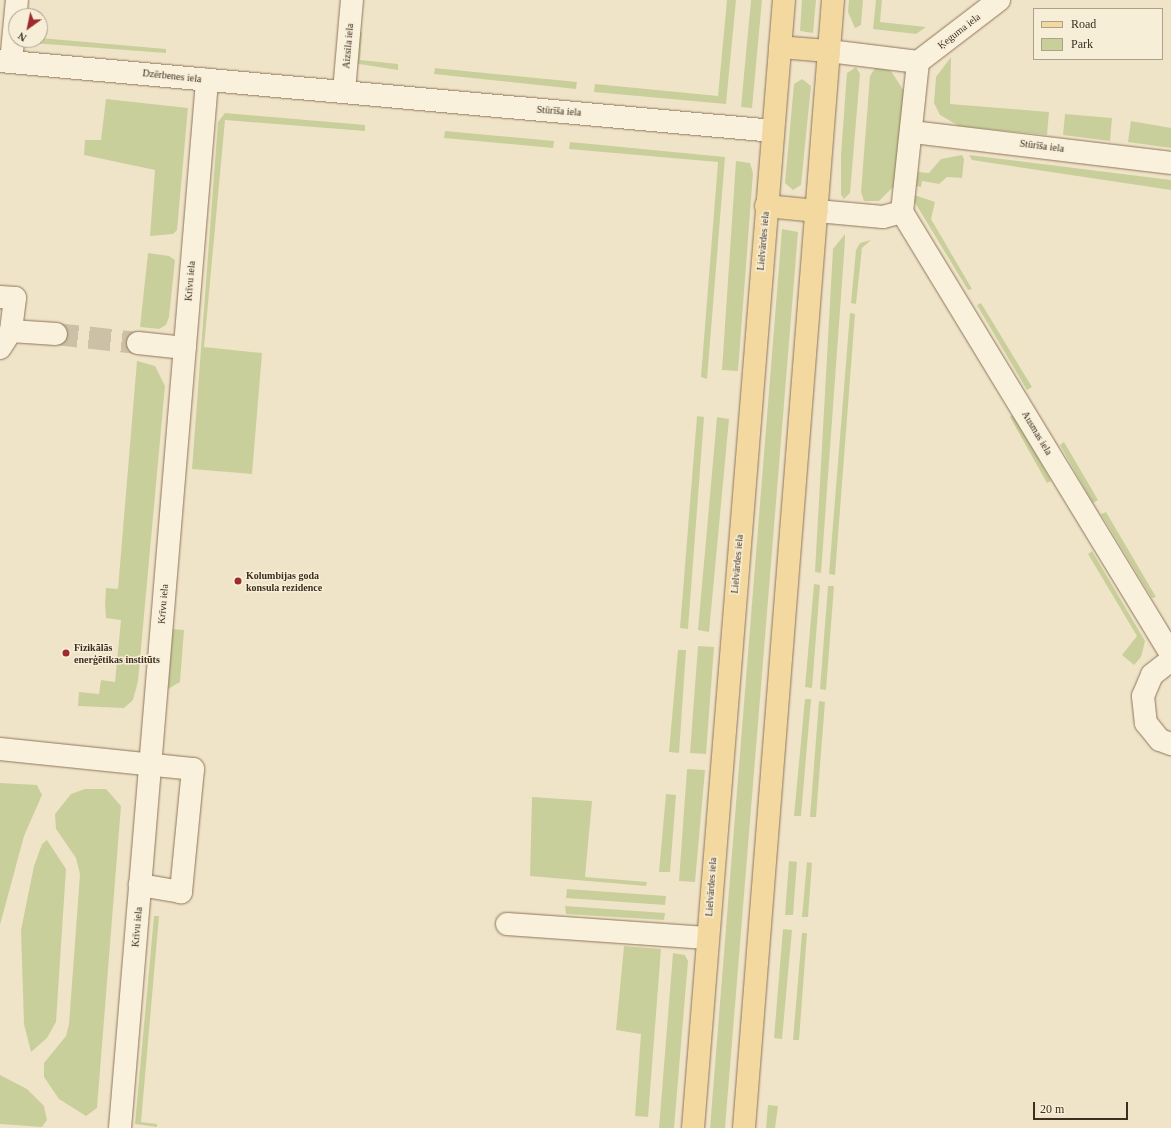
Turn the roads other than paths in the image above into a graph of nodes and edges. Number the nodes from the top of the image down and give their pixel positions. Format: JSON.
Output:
{"nodes":[{"id":1,"x":17,"y":0,"type":"edge"},
{"id":2,"x":352,"y":0,"type":"edge"},
{"id":3,"x":784,"y":0,"type":"edge"},
{"id":4,"x":833,"y":0,"type":"edge"},
{"id":5,"x":999,"y":0,"type":"edge"},
{"id":6,"x":780,"y":46,"type":"junction"},
{"id":7,"x":829,"y":52,"type":"junction"},
{"id":8,"x":6,"y":61,"type":"edge"},
{"id":9,"x":918,"y":62,"type":"junction"},
{"id":10,"x":207,"y":80,"type":"junction"},
{"id":11,"x":344,"y":91,"type":"junction"},
{"id":12,"x":773,"y":131,"type":"junction"},
{"id":13,"x":912,"y":132,"type":"junction"},
{"id":14,"x":1171,"y":163,"type":"edge"},
{"id":15,"x":766,"y":206,"type":"junction"},
{"id":16,"x":817,"y":211,"type":"junction"},
{"id":17,"x":902,"y":212,"type":"junction"},
{"id":18,"x":0,"y":297,"type":"edge"},
{"id":19,"x":56,"y":334,"type":"tunnel mouth"},
{"id":20,"x":6,"y":339,"type":"edge"},
{"id":21,"x":138,"y":343,"type":"tunnel mouth"},
{"id":22,"x":185,"y":348,"type":"junction"},
{"id":23,"x":1171,"y":654,"type":"edge"},
{"id":24,"x":1171,"y":660,"type":"edge"},
{"id":25,"x":1171,"y":744,"type":"edge"},
{"id":26,"x":0,"y":749,"type":"edge"},
{"id":27,"x":150,"y":764,"type":"junction"},
{"id":28,"x":140,"y":885,"type":"junction"},
{"id":29,"x":507,"y":924,"type":"dead end"},
{"id":30,"x":707,"y":938,"type":"junction"},
{"id":31,"x":120,"y":1128,"type":"edge"},
{"id":32,"x":693,"y":1128,"type":"edge"},
{"id":33,"x":744,"y":1128,"type":"edge"}],
"edges":[{"from":1,"to":8,"type":"street"},
{"from":2,"to":11,"type":"street","name":"Aizsila iela"},
{"from":3,"to":6,"type":"main road","name":"Lielvārdes iela"},
{"from":4,"to":7,"type":"main road"},
{"from":5,"to":9,"type":"street","name":"Ķeguma iela"},
{"from":6,"to":7,"type":"main road"},
{"from":6,"to":12,"type":"main road","name":"Lielvārdes iela"},
{"from":7,"to":9,"type":"street"},
{"from":7,"to":16,"type":"main road"},
{"from":8,"to":10,"type":"street","name":"Dzērbenes iela"},
{"from":9,"to":13,"type":"street"},
{"from":10,"to":11,"type":"street","name":"Dzērbenes iela"},
{"from":10,"to":22,"type":"street","name":"Krīvu iela"},
{"from":11,"to":12,"type":"street","name":"Stūrīša iela"},
{"from":12,"to":15,"type":"main road","name":"Lielvārdes iela"},
{"from":13,"to":14,"type":"street","name":"Stūrīša iela"},
{"from":13,"to":17,"type":"street"},
{"from":15,"to":16,"type":"main road"},
{"from":15,"to":30,"type":"main road","name":"Lielvārdes iela"},
{"from":16,"to":17,"type":"street"},
{"from":16,"to":33,"type":"main road"},
{"from":17,"to":23,"type":"street","name":"Ausmas iela"},
{"from":18,"to":20,"type":"street"},
{"from":19,"to":20,"type":"street"},
{"from":21,"to":22,"type":"street"},
{"from":22,"to":27,"type":"street","name":"Krīvu iela"},
{"from":24,"to":25,"type":"street"},
{"from":26,"to":27,"type":"street"},
{"from":27,"to":28,"type":"street","name":"Krīvu iela"},
{"from":27,"to":28,"type":"street"},
{"from":28,"to":31,"type":"street","name":"Krīvu iela"},
{"from":29,"to":30,"type":"street"},
{"from":30,"to":32,"type":"main road","name":"Lielvārdes iela"}]}
